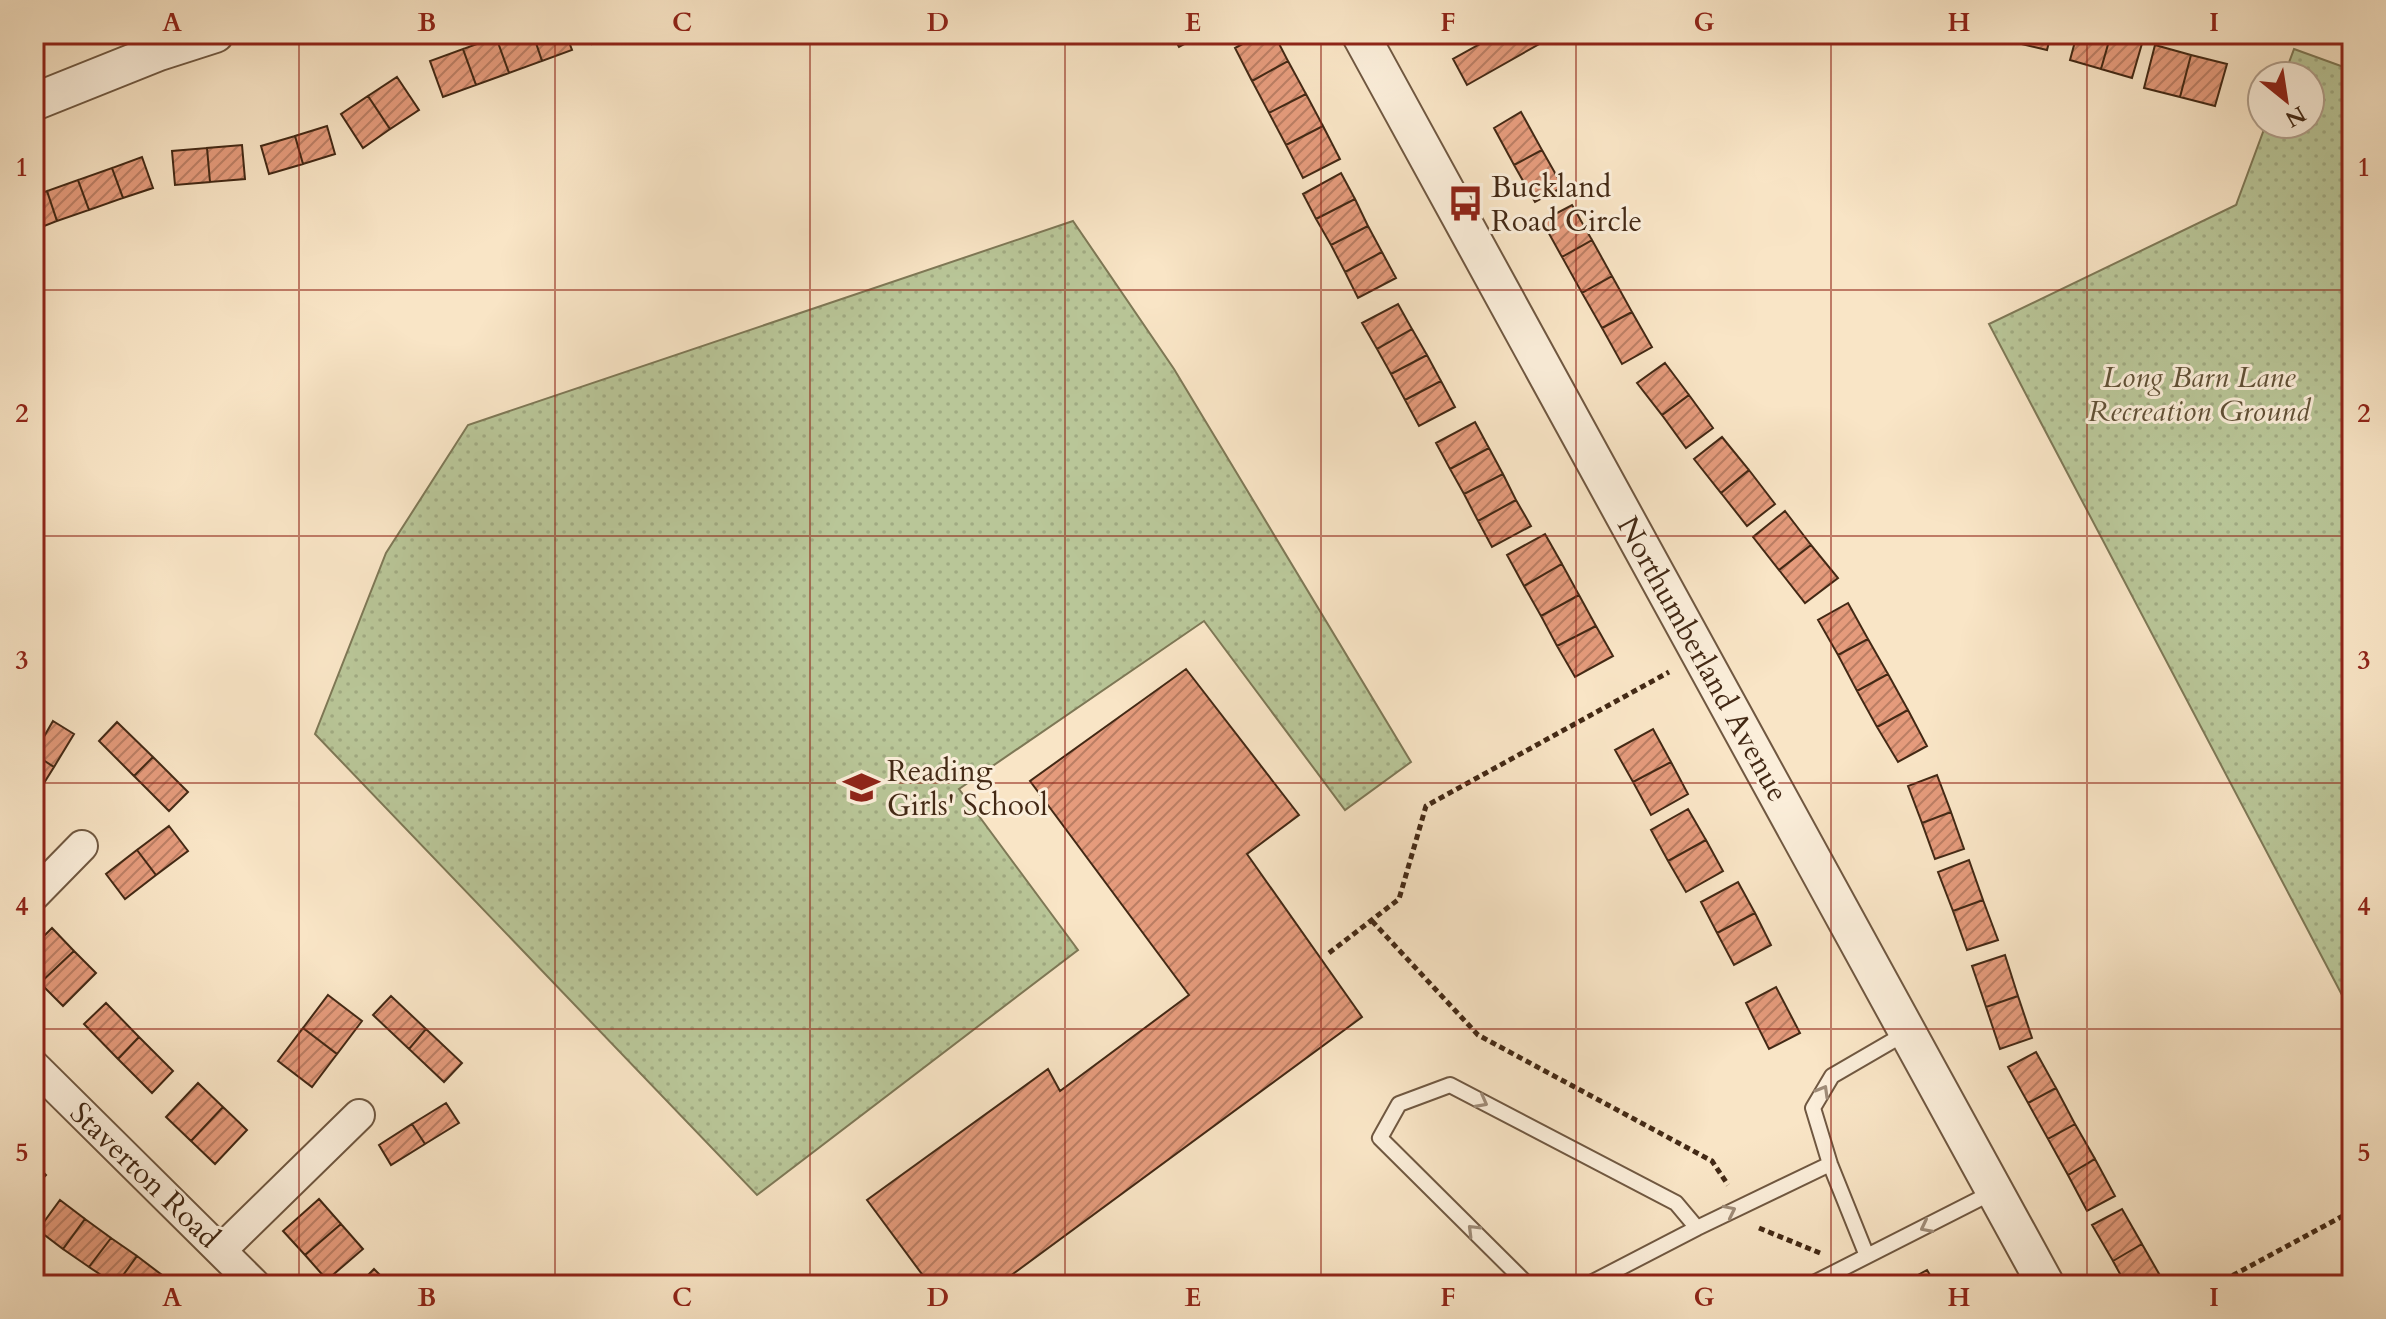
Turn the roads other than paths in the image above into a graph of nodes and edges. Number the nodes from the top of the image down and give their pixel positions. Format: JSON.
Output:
{"nodes":[{"id":1,"x":215,"y":34,"type":"edge"},
{"id":2,"x":1360,"y":34,"type":"edge"},
{"id":3,"x":34,"y":102,"type":"edge"},
{"id":4,"x":82,"y":846,"type":"dead end"},
{"id":5,"x":34,"y":895,"type":"edge"},
{"id":6,"x":1907,"y":1033,"type":"junction"},
{"id":7,"x":34,"y":1066,"type":"edge"},
{"id":8,"x":359,"y":1115,"type":"dead end"},
{"id":9,"x":1830,"y":1164,"type":"junction"},
{"id":10,"x":1995,"y":1191,"type":"junction"},
{"id":11,"x":1697,"y":1228,"type":"junction"},
{"id":12,"x":221,"y":1250,"type":"junction"},
{"id":13,"x":1867,"y":1256,"type":"junction"},
{"id":14,"x":255,"y":1285,"type":"edge"},
{"id":15,"x":1528,"y":1285,"type":"edge"},
{"id":16,"x":1587,"y":1285,"type":"edge"},
{"id":17,"x":1811,"y":1285,"type":"edge"},
{"id":18,"x":2046,"y":1285,"type":"edge"}],
"edges":[{"from":1,"to":3,"type":"street"},
{"from":2,"to":6,"type":"street","name":"Northumberland Avenue"},
{"from":4,"to":5,"type":"street"},
{"from":9,"to":6,"type":"lane","one_way":true},
{"from":6,"to":10,"type":"street","name":"Northumberland Avenue"},
{"from":7,"to":12,"type":"street","name":"Staverton Road"},
{"from":8,"to":12,"type":"street"},
{"from":11,"to":9,"type":"lane","one_way":true},
{"from":9,"to":13,"type":"lane"},
{"from":10,"to":13,"type":"lane","one_way":true},
{"from":10,"to":18,"type":"street","name":"Northumberland Avenue"},
{"from":15,"to":11,"type":"lane","one_way":true},
{"from":11,"to":16,"type":"lane"},
{"from":12,"to":14,"type":"street","name":"Staverton Road"},
{"from":13,"to":17,"type":"lane"}]}
